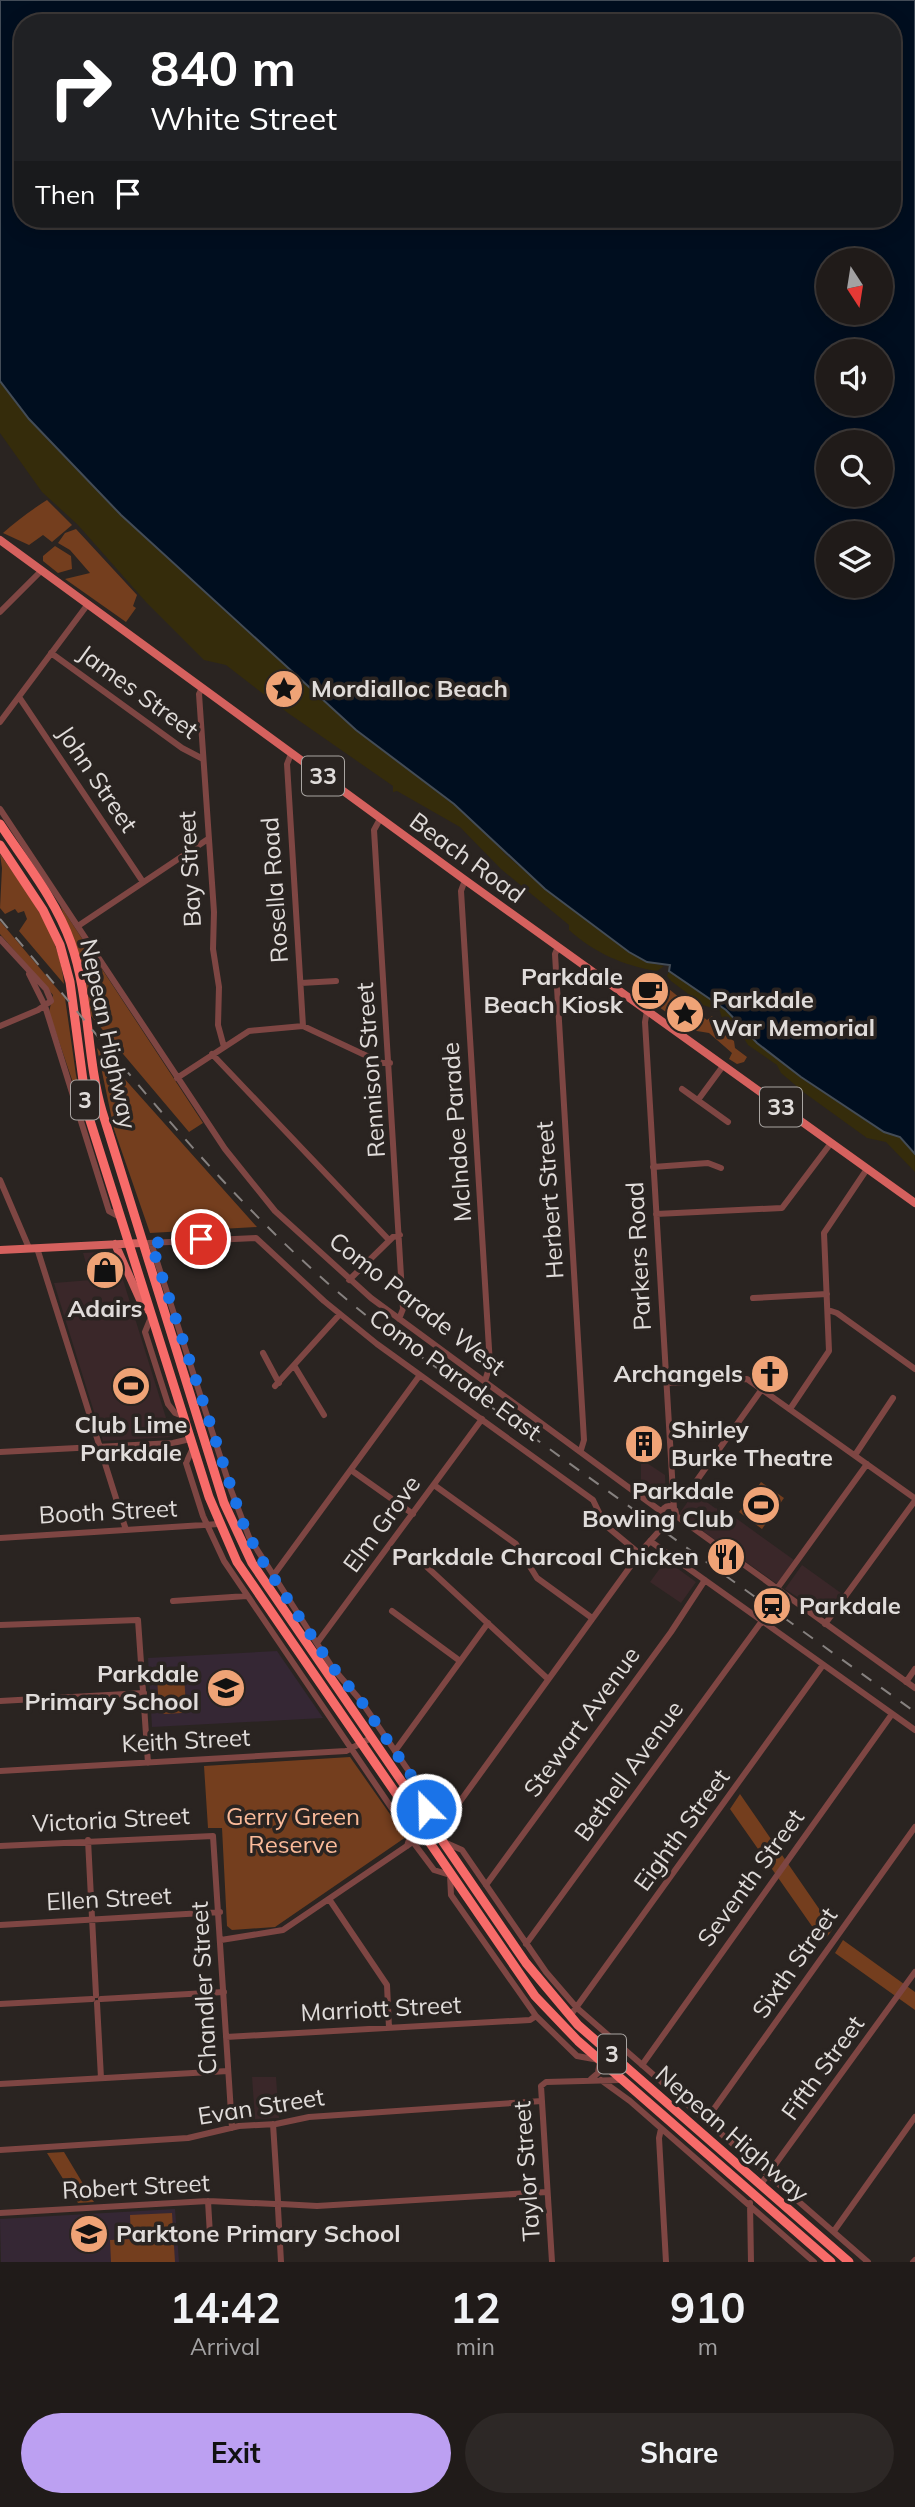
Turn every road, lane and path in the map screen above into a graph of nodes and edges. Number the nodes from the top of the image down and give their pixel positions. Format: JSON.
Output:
{"nodes":[{"id":1,"x":0,"y":540,"type":"edge"},
{"id":2,"x":41,"y":570,"type":"junction"},
{"id":3,"x":88,"y":604,"type":"junction"},
{"id":4,"x":0,"y":612,"type":"edge"},
{"id":5,"x":51,"y":653,"type":"junction"},
{"id":6,"x":202,"y":688,"type":"junction"},
{"id":7,"x":19,"y":697,"type":"junction"},
{"id":8,"x":0,"y":722,"type":"edge"},
{"id":9,"x":291,"y":754,"type":"junction"},
{"id":10,"x":203,"y":759,"type":"junction"},
{"id":11,"x":0,"y":809,"type":"edge"},
{"id":12,"x":380,"y":819,"type":"junction"},
{"id":13,"x":0,"y":824,"type":"edge"},
{"id":14,"x":208,"y":839,"type":"junction"},
{"id":15,"x":0,"y":845,"type":"edge"},
{"id":16,"x":16,"y":848,"type":"junction"},
{"id":17,"x":7,"y":855,"type":"junction"},
{"id":18,"x":465,"y":880,"type":"junction"},
{"id":19,"x":143,"y":883,"type":"junction"},
{"id":20,"x":78,"y":926,"type":"junction"},
{"id":21,"x":0,"y":939,"type":"edge"},
{"id":22,"x":558,"y":947,"type":"junction"},
{"id":23,"x":336,"y":981,"type":"dead end"},
{"id":24,"x":300,"y":984,"type":"junction"},
{"id":25,"x":45,"y":1006,"type":"junction"},
{"id":26,"x":647,"y":1011,"type":"junction"},
{"id":27,"x":0,"y":1026,"type":"edge"},
{"id":28,"x":303,"y":1026,"type":"junction"},
{"id":29,"x":224,"y":1047,"type":"junction"},
{"id":30,"x":212,"y":1054,"type":"junction"},
{"id":31,"x":390,"y":1063,"type":"junction"},
{"id":32,"x":723,"y":1066,"type":"junction"},
{"id":33,"x":177,"y":1078,"type":"junction"},
{"id":34,"x":682,"y":1089,"type":"dead end"},
{"id":35,"x":698,"y":1100,"type":"junction"},
{"id":36,"x":81,"y":1119,"type":"junction"},
{"id":37,"x":728,"y":1122,"type":"dead end"},
{"id":38,"x":95,"y":1134,"type":"junction"},
{"id":39,"x":831,"y":1143,"type":"junction"},
{"id":40,"x":653,"y":1167,"type":"junction"},
{"id":41,"x":721,"y":1168,"type":"dead end"},
{"id":42,"x":867,"y":1169,"type":"junction"},
{"id":43,"x":0,"y":1180,"type":"edge"},
{"id":44,"x":915,"y":1203,"type":"edge"},
{"id":45,"x":656,"y":1214,"type":"junction"},
{"id":46,"x":122,"y":1220,"type":"junction"},
{"id":47,"x":400,"y":1235,"type":"junction"},
{"id":48,"x":390,"y":1240,"type":"junction"},
{"id":49,"x":147,"y":1243,"type":"junction"},
{"id":50,"x":129,"y":1244,"type":"junction"},
{"id":51,"x":113,"y":1245,"type":"junction"},
{"id":52,"x":33,"y":1248,"type":"junction"},
{"id":53,"x":0,"y":1250,"type":"edge"},
{"id":54,"x":349,"y":1280,"type":"junction"},
{"id":55,"x":154,"y":1282,"type":"junction"},
{"id":56,"x":142,"y":1285,"type":"junction"},
{"id":57,"x":827,"y":1294,"type":"junction"},
{"id":58,"x":753,"y":1298,"type":"dead end"},
{"id":59,"x":828,"y":1310,"type":"junction"},
{"id":60,"x":151,"y":1314,"type":"junction"},
{"id":61,"x":340,"y":1314,"type":"junction"},
{"id":62,"x":399,"y":1319,"type":"junction"},
{"id":63,"x":263,"y":1353,"type":"dead end"},
{"id":64,"x":295,"y":1367,"type":"junction"},
{"id":65,"x":915,"y":1369,"type":"edge"},
{"id":66,"x":420,"y":1375,"type":"junction"},
{"id":67,"x":485,"y":1381,"type":"junction"},
{"id":68,"x":666,"y":1383,"type":"junction"},
{"id":69,"x":762,"y":1389,"type":"junction"},
{"id":70,"x":893,"y":1398,"type":"dead end"},
{"id":71,"x":790,"y":1409,"type":"junction"},
{"id":72,"x":324,"y":1415,"type":"dead end"},
{"id":73,"x":482,"y":1419,"type":"junction"},
{"id":74,"x":198,"y":1421,"type":"junction"},
{"id":75,"x":209,"y":1438,"type":"junction"},
{"id":76,"x":192,"y":1443,"type":"junction"},
{"id":77,"x":100,"y":1447,"type":"junction"},
{"id":78,"x":581,"y":1450,"type":"junction"},
{"id":79,"x":0,"y":1452,"type":"edge"},
{"id":80,"x":855,"y":1455,"type":"junction"},
{"id":81,"x":198,"y":1462,"type":"junction"},
{"id":82,"x":867,"y":1464,"type":"junction"},
{"id":83,"x":351,"y":1470,"type":"junction"},
{"id":84,"x":434,"y":1485,"type":"junction"},
{"id":85,"x":673,"y":1499,"type":"junction"},
{"id":86,"x":914,"y":1499,"type":"edge"},
{"id":87,"x":669,"y":1513,"type":"junction"},
{"id":88,"x":413,"y":1514,"type":"junction"},
{"id":89,"x":219,"y":1524,"type":"junction"},
{"id":90,"x":208,"y":1526,"type":"junction"},
{"id":91,"x":126,"y":1531,"type":"junction"},
{"id":92,"x":0,"y":1538,"type":"edge"},
{"id":93,"x":650,"y":1541,"type":"junction"},
{"id":94,"x":641,"y":1551,"type":"junction"},
{"id":95,"x":427,"y":1567,"type":"dead end"},
{"id":96,"x":273,"y":1576,"type":"junction"},
{"id":97,"x":705,"y":1580,"type":"junction"},
{"id":98,"x":776,"y":1590,"type":"junction"},
{"id":99,"x":247,"y":1596,"type":"junction"},
{"id":100,"x":173,"y":1601,"type":"dead end"},
{"id":101,"x":392,"y":1611,"type":"dead end"},
{"id":102,"x":593,"y":1618,"type":"junction"},
{"id":103,"x":762,"y":1621,"type":"junction"},
{"id":104,"x":488,"y":1623,"type":"junction"},
{"id":105,"x":825,"y":1624,"type":"junction"},
{"id":106,"x":0,"y":1626,"type":"edge"},
{"id":107,"x":314,"y":1645,"type":"junction"},
{"id":108,"x":460,"y":1661,"type":"junction"},
{"id":109,"x":823,"y":1665,"type":"junction"},
{"id":110,"x":915,"y":1669,"type":"edge"},
{"id":111,"x":548,"y":1679,"type":"junction"},
{"id":112,"x":906,"y":1682,"type":"junction"},
{"id":113,"x":915,"y":1688,"type":"edge"},
{"id":114,"x":144,"y":1693,"type":"junction"},
{"id":115,"x":0,"y":1701,"type":"edge"},
{"id":116,"x":892,"y":1714,"type":"junction"},
{"id":117,"x":915,"y":1730,"type":"edge"},
{"id":118,"x":371,"y":1738,"type":"junction"},
{"id":119,"x":360,"y":1745,"type":"junction"},
{"id":120,"x":351,"y":1749,"type":"junction"},
{"id":121,"x":395,"y":1751,"type":"junction"},
{"id":122,"x":148,"y":1763,"type":"junction"},
{"id":123,"x":0,"y":1771,"type":"edge"},
{"id":124,"x":423,"y":1813,"type":"junction"},
{"id":125,"x":413,"y":1821,"type":"junction"},
{"id":126,"x":915,"y":1827,"type":"edge"},
{"id":127,"x":433,"y":1829,"type":"junction"},
{"id":128,"x":423,"y":1835,"type":"junction"},
{"id":129,"x":88,"y":1840,"type":"junction"},
{"id":130,"x":442,"y":1841,"type":"junction"},
{"id":131,"x":410,"y":1844,"type":"junction"},
{"id":132,"x":216,"y":1845,"type":"joint"},
{"id":133,"x":0,"y":1846,"type":"edge"},
{"id":134,"x":450,"y":1875,"type":"junction"},
{"id":135,"x":486,"y":1885,"type":"junction"},
{"id":136,"x":329,"y":1899,"type":"junction"},
{"id":137,"x":220,"y":1912,"type":"junction"},
{"id":138,"x":92,"y":1920,"type":"junction"},
{"id":139,"x":0,"y":1925,"type":"edge"},
{"id":140,"x":221,"y":1937,"type":"junction"},
{"id":141,"x":526,"y":1944,"type":"junction"},
{"id":142,"x":915,"y":1972,"type":"edge"},
{"id":143,"x":224,"y":1992,"type":"junction"},
{"id":144,"x":97,"y":1999,"type":"junction"},
{"id":145,"x":0,"y":2004,"type":"edge"},
{"id":146,"x":578,"y":2008,"type":"junction"},
{"id":147,"x":570,"y":2016,"type":"junction"},
{"id":148,"x":536,"y":2017,"type":"junction"},
{"id":149,"x":389,"y":2028,"type":"junction"},
{"id":150,"x":226,"y":2037,"type":"junction"},
{"id":151,"x":599,"y":2061,"type":"junction"},
{"id":152,"x":642,"y":2065,"type":"junction"},
{"id":153,"x":228,"y":2071,"type":"junction"},
{"id":154,"x":101,"y":2078,"type":"junction"},
{"id":155,"x":589,"y":2080,"type":"junction"},
{"id":156,"x":601,"y":2080,"type":"junction"},
{"id":157,"x":623,"y":2081,"type":"junction"},
{"id":158,"x":0,"y":2084,"type":"edge"},
{"id":159,"x":630,"y":2101,"type":"junction"},
{"id":160,"x":542,"y":2103,"type":"junction"},
{"id":161,"x":915,"y":2118,"type":"edge"},
{"id":162,"x":706,"y":2120,"type":"junction"},
{"id":163,"x":273,"y":2124,"type":"junction"},
{"id":164,"x":232,"y":2128,"type":"junction"},
{"id":165,"x":662,"y":2129,"type":"junction"},
{"id":166,"x":0,"y":2150,"type":"edge"},
{"id":167,"x":769,"y":2176,"type":"junction"},
{"id":168,"x":761,"y":2184,"type":"junction"},
{"id":169,"x":547,"y":2192,"type":"junction"},
{"id":170,"x":754,"y":2195,"type":"junction"},
{"id":171,"x":208,"y":2201,"type":"junction"},
{"id":172,"x":278,"y":2204,"type":"junction"},
{"id":173,"x":764,"y":2204,"type":"junction"},
{"id":174,"x":748,"y":2205,"type":"junction"},
{"id":175,"x":0,"y":2213,"type":"edge"},
{"id":176,"x":834,"y":2231,"type":"junction"},
{"id":177,"x":210,"y":2235,"type":"dead end"},
{"id":178,"x":281,"y":2262,"type":"edge"},
{"id":179,"x":552,"y":2262,"type":"edge"},
{"id":180,"x":666,"y":2262,"type":"edge"},
{"id":181,"x":751,"y":2262,"type":"edge"},
{"id":182,"x":814,"y":2262,"type":"edge"},
{"id":183,"x":831,"y":2262,"type":"edge"},
{"id":184,"x":849,"y":2262,"type":"edge"},
{"id":185,"x":868,"y":2262,"type":"edge"}],
"edges":[{"from":1,"to":2,"type":"main road","name":"Beach Road","number":"33"},
{"from":2,"to":3,"type":"main road","name":"Beach Road","number":"33"},
{"from":2,"to":4,"type":"street"},
{"from":3,"to":5,"type":"street"},
{"from":3,"to":6,"type":"main road","name":"Beach Road","number":"33"},
{"from":5,"to":7,"type":"street"},
{"from":5,"to":10,"type":"street","name":"James Street"},
{"from":6,"to":9,"type":"main road","name":"Beach Road","number":"33"},
{"from":6,"to":10,"type":"street","name":"Bay Street"},
{"from":7,"to":8,"type":"street"},
{"from":7,"to":19,"type":"street","name":"John Street"},
{"from":9,"to":12,"type":"main road","name":"Beach Road","number":"33"},
{"from":9,"to":24,"type":"street","name":"Rosella Road"},
{"from":10,"to":14,"type":"street","name":"Bay Street"},
{"from":11,"to":20,"type":"street","name":"Como Parade West"},
{"from":12,"to":18,"type":"main road","name":"Beach Road","number":"33"},
{"from":12,"to":31,"type":"street","name":"Rennison Street"},
{"from":13,"to":16,"type":"highway","number":"3"},
{"from":14,"to":19,"type":"street"},
{"from":14,"to":29,"type":"street","name":"Bay Street"},
{"from":15,"to":17,"type":"highway","number":"3"},
{"from":16,"to":17,"type":"highway"},
{"from":16,"to":49,"type":"highway","name":"Nepean Highway","number":"3"},
{"from":17,"to":38,"type":"highway","name":"Nepean Highway","number":"3"},
{"from":18,"to":22,"type":"main road","name":"Beach Road","number":"33"},
{"from":18,"to":67,"type":"street","name":"McIndoe Parade"},
{"from":19,"to":20,"type":"street"},
{"from":20,"to":33,"type":"street","name":"Como Parade West"},
{"from":21,"to":25,"type":"street"},
{"from":22,"to":26,"type":"main road","name":"Beach Road","number":"33"},
{"from":22,"to":78,"type":"street","name":"Herbert Street"},
{"from":23,"to":24,"type":"street"},
{"from":24,"to":28,"type":"street","name":"Rosella Road"},
{"from":25,"to":27,"type":"street"},
{"from":25,"to":36,"type":"street"},
{"from":26,"to":32,"type":"main road","name":"Beach Road","number":"33"},
{"from":26,"to":40,"type":"street","name":"Parkers Road"},
{"from":28,"to":29,"type":"street"},
{"from":28,"to":31,"type":"street"},
{"from":29,"to":30,"type":"street"},
{"from":30,"to":33,"type":"street"},
{"from":30,"to":48,"type":"street"},
{"from":31,"to":47,"type":"street","name":"Rennison Street"},
{"from":32,"to":35,"type":"street"},
{"from":32,"to":39,"type":"main road","name":"Beach Road","number":"33"},
{"from":33,"to":54,"type":"street","name":"Como Parade West"},
{"from":34,"to":35,"type":"street"},
{"from":35,"to":37,"type":"street"},
{"from":36,"to":38,"type":"street"},
{"from":36,"to":46,"type":"street"},
{"from":38,"to":46,"type":"highway","name":"Nepean Highway","number":"3"},
{"from":39,"to":42,"type":"main road","name":"Beach Road","number":"33"},
{"from":39,"to":45,"type":"street"},
{"from":40,"to":41,"type":"street"},
{"from":40,"to":45,"type":"street","name":"Parkers Road"},
{"from":42,"to":44,"type":"main road","name":"Beach Road","number":"33"},
{"from":42,"to":57,"type":"street"},
{"from":43,"to":52,"type":"street"},
{"from":45,"to":68,"type":"street","name":"Parkers Road"},
{"from":46,"to":50,"type":"highway","name":"Nepean Highway","number":"3"},
{"from":46,"to":51,"type":"main road"},
{"from":47,"to":48,"type":"street"},
{"from":47,"to":62,"type":"street","name":"Rennison Street"},
{"from":48,"to":54,"type":"street"},
{"from":49,"to":50,"type":"main road"},
{"from":49,"to":55,"type":"highway","name":"Nepean Highway","number":"3"},
{"from":49,"to":61,"type":"street","name":"Como Parade East"},
{"from":49,"to":75,"type":"street"},
{"from":50,"to":51,"type":"main road"},
{"from":50,"to":56,"type":"highway","name":"Nepean Highway","number":"3"},
{"from":51,"to":52,"type":"main road"},
{"from":51,"to":60,"type":"main road"},
{"from":52,"to":53,"type":"main road"},
{"from":52,"to":77,"type":"street"},
{"from":54,"to":62,"type":"street","name":"Como Parade West"},
{"from":55,"to":56,"type":"highway"},
{"from":55,"to":74,"type":"highway","name":"Nepean Highway","number":"3"},
{"from":56,"to":60,"type":"highway","name":"Nepean Highway","number":"3"},
{"from":57,"to":58,"type":"street"},
{"from":57,"to":59,"type":"street"},
{"from":59,"to":65,"type":"street"},
{"from":59,"to":71,"type":"street"},
{"from":60,"to":76,"type":"highway","name":"Nepean Highway","number":"3"},
{"from":61,"to":64,"type":"street"},
{"from":61,"to":66,"type":"street","name":"Como Parade East"},
{"from":62,"to":67,"type":"street","name":"Como Parade West"},
{"from":63,"to":64,"type":"street"},
{"from":64,"to":72,"type":"street"},
{"from":66,"to":73,"type":"street","name":"Como Parade East"},
{"from":66,"to":83,"type":"street"},
{"from":67,"to":78,"type":"street","name":"Como Parade West"},
{"from":68,"to":69,"type":"street"},
{"from":68,"to":85,"type":"street","name":"Parkers Road"},
{"from":69,"to":71,"type":"street"},
{"from":69,"to":85,"type":"street"},
{"from":70,"to":80,"type":"street"},
{"from":71,"to":80,"type":"street"},
{"from":73,"to":84,"type":"street","name":"Elm Grove"},
{"from":73,"to":94,"type":"street","name":"Como Parade East"},
{"from":74,"to":75,"type":"highway","name":"Nepean Highway","number":"3"},
{"from":74,"to":76,"type":"highway"},
{"from":75,"to":81,"type":"highway"},
{"from":75,"to":96,"type":"street"},
{"from":75,"to":107,"type":"highway","name":"Nepean Highway","number":"3"},
{"from":76,"to":77,"type":"street"},
{"from":76,"to":81,"type":"highway","name":"Nepean Highway","number":"3"},
{"from":76,"to":90,"type":"street"},
{"from":77,"to":79,"type":"street"},
{"from":77,"to":91,"type":"street"},
{"from":78,"to":87,"type":"street","name":"Como Parade West"},
{"from":80,"to":82,"type":"street"},
{"from":81,"to":89,"type":"highway","name":"Nepean Highway","number":"3"},
{"from":82,"to":86,"type":"street"},
{"from":82,"to":98,"type":"street"},
{"from":83,"to":88,"type":"street"},
{"from":83,"to":96,"type":"street"},
{"from":84,"to":88,"type":"street","name":"Elm Grove"},
{"from":84,"to":102,"type":"street"},
{"from":85,"to":87,"type":"street"},
{"from":86,"to":105,"type":"street"},
{"from":87,"to":93,"type":"street"},
{"from":87,"to":98,"type":"street","name":"Como Parade West"},
{"from":88,"to":107,"type":"street","name":"Elm Grove"},
{"from":89,"to":90,"type":"street","name":"Booth Street"},
{"from":89,"to":119,"type":"highway","name":"Nepean Highway","number":"3"},
{"from":90,"to":91,"type":"street","name":"Booth Street"},
{"from":90,"to":99,"type":"street"},
{"from":91,"to":92,"type":"street","name":"Booth Street"},
{"from":93,"to":94,"type":"street"},
{"from":93,"to":97,"type":"street"},
{"from":94,"to":102,"type":"street"},
{"from":95,"to":104,"type":"street"},
{"from":96,"to":107,"type":"street"},
{"from":97,"to":103,"type":"street"},
{"from":97,"to":135,"type":"street","name":"Stewart Avenue"},
{"from":98,"to":105,"type":"street","name":"Como Parade West"},
{"from":99,"to":100,"type":"street"},
{"from":99,"to":120,"type":"street"},
{"from":101,"to":108,"type":"street"},
{"from":102,"to":111,"type":"street"},
{"from":103,"to":109,"type":"street"},
{"from":103,"to":141,"type":"street","name":"Bethell Avenue"},
{"from":104,"to":108,"type":"street"},
{"from":104,"to":111,"type":"street"},
{"from":105,"to":112,"type":"street","name":"Como Parade West"},
{"from":106,"to":114,"type":"street"},
{"from":107,"to":118,"type":"highway","name":"Nepean Highway","number":"3"},
{"from":107,"to":121,"type":"street"},
{"from":108,"to":121,"type":"street"},
{"from":109,"to":116,"type":"street"},
{"from":109,"to":146,"type":"street","name":"Eighth Street"},
{"from":110,"to":112,"type":"street"},
{"from":111,"to":127,"type":"street"},
{"from":112,"to":113,"type":"street","name":"Como Parade West"},
{"from":114,"to":115,"type":"street"},
{"from":114,"to":122,"type":"street"},
{"from":116,"to":117,"type":"street"},
{"from":116,"to":152,"type":"street","name":"Seventh Street"},
{"from":118,"to":119,"type":"street","name":"Keith Street"},
{"from":118,"to":124,"type":"highway","name":"Nepean Highway","number":"3"},
{"from":119,"to":120,"type":"street","name":"Keith Street"},
{"from":119,"to":125,"type":"highway","name":"Nepean Highway","number":"3"},
{"from":120,"to":122,"type":"street","name":"Keith Street"},
{"from":120,"to":125,"type":"street"},
{"from":121,"to":124,"type":"street"},
{"from":122,"to":123,"type":"street","name":"Keith Street"},
{"from":124,"to":127,"type":"highway","name":"Nepean Highway","number":"3"},
{"from":125,"to":128,"type":"highway","name":"Nepean Highway","number":"3"},
{"from":125,"to":131,"type":"street"},
{"from":126,"to":162,"type":"street","name":"Sixth Street"},
{"from":127,"to":128,"type":"highway"},
{"from":127,"to":130,"type":"highway","name":"Nepean Highway","number":"3"},
{"from":128,"to":131,"type":"street"},
{"from":128,"to":134,"type":"highway","name":"Nepean Highway","number":"3"},
{"from":129,"to":132,"type":"street","name":"Victoria Street"},
{"from":129,"to":133,"type":"street","name":"Victoria Street"},
{"from":129,"to":138,"type":"street"},
{"from":130,"to":135,"type":"street"},
{"from":130,"to":147,"type":"highway","name":"Nepean Highway","number":"3"},
{"from":131,"to":134,"type":"street"},
{"from":131,"to":136,"type":"street"},
{"from":132,"to":137,"type":"street","name":"Chandler Street"},
{"from":134,"to":148,"type":"street"},
{"from":134,"to":151,"type":"highway","name":"Nepean Highway","number":"3"},
{"from":135,"to":141,"type":"street"},
{"from":136,"to":140,"type":"street"},
{"from":136,"to":149,"type":"street"},
{"from":137,"to":138,"type":"street","name":"Ellen Street"},
{"from":137,"to":140,"type":"street","name":"Chandler Street"},
{"from":138,"to":139,"type":"street","name":"Ellen Street"},
{"from":138,"to":144,"type":"street"},
{"from":140,"to":143,"type":"street","name":"Chandler Street"},
{"from":141,"to":146,"type":"street"},
{"from":142,"to":167,"type":"street","name":"Fifth Street"},
{"from":143,"to":144,"type":"street"},
{"from":143,"to":150,"type":"street","name":"Chandler Street"},
{"from":144,"to":145,"type":"street"},
{"from":144,"to":154,"type":"street"},
{"from":146,"to":147,"type":"street","name":"Eighth Street"},
{"from":146,"to":152,"type":"street"},
{"from":147,"to":168,"type":"highway","name":"Nepean Highway","number":"3"},
{"from":148,"to":149,"type":"street","name":"Marriott Street"},
{"from":148,"to":151,"type":"street"},
{"from":149,"to":150,"type":"street","name":"Marriott Street"},
{"from":150,"to":153,"type":"street","name":"Chandler Street"},
{"from":151,"to":155,"type":"street"},
{"from":151,"to":157,"type":"highway","name":"Nepean Highway","number":"3"},
{"from":152,"to":162,"type":"street"},
{"from":153,"to":154,"type":"street"},
{"from":153,"to":164,"type":"street","name":"Chandler Street"},
{"from":154,"to":158,"type":"street"},
{"from":155,"to":156,"type":"street","name":"Taylor Street"},
{"from":155,"to":160,"type":"street","name":"Taylor Street"},
{"from":156,"to":157,"type":"street","name":"Taylor Street"},
{"from":156,"to":159,"type":"street"},
{"from":157,"to":159,"type":"street","name":"Nepean Highway"},
{"from":157,"to":170,"type":"highway","name":"Nepean Highway","number":"3"},
{"from":159,"to":165,"type":"street"},
{"from":160,"to":163,"type":"street","name":"Evan Street"},
{"from":160,"to":169,"type":"street","name":"Taylor Street"},
{"from":161,"to":176,"type":"street"},
{"from":162,"to":167,"type":"street"},
{"from":163,"to":164,"type":"street","name":"Evan Street"},
{"from":163,"to":172,"type":"street"},
{"from":164,"to":166,"type":"street","name":"Evan Street"},
{"from":165,"to":174,"type":"street"},
{"from":165,"to":180,"type":"street"},
{"from":167,"to":168,"type":"street","name":"Fifth Street"},
{"from":167,"to":176,"type":"street"},
{"from":168,"to":173,"type":"highway"},
{"from":168,"to":184,"type":"highway","name":"Nepean Highway","number":"3"},
{"from":169,"to":172,"type":"street","name":"Robert Street"},
{"from":169,"to":179,"type":"street","name":"Taylor Street"},
{"from":170,"to":173,"type":"highway","name":"Nepean Highway","number":"3"},
{"from":170,"to":174,"type":"street"},
{"from":171,"to":172,"type":"street","name":"Robert Street"},
{"from":171,"to":175,"type":"street","name":"Robert Street"},
{"from":171,"to":177,"type":"street"},
{"from":172,"to":178,"type":"street"},
{"from":173,"to":183,"type":"highway","name":"Nepean Highway","number":"3"},
{"from":174,"to":181,"type":"street"},
{"from":174,"to":182,"type":"street"},
{"from":176,"to":185,"type":"street"}]}
